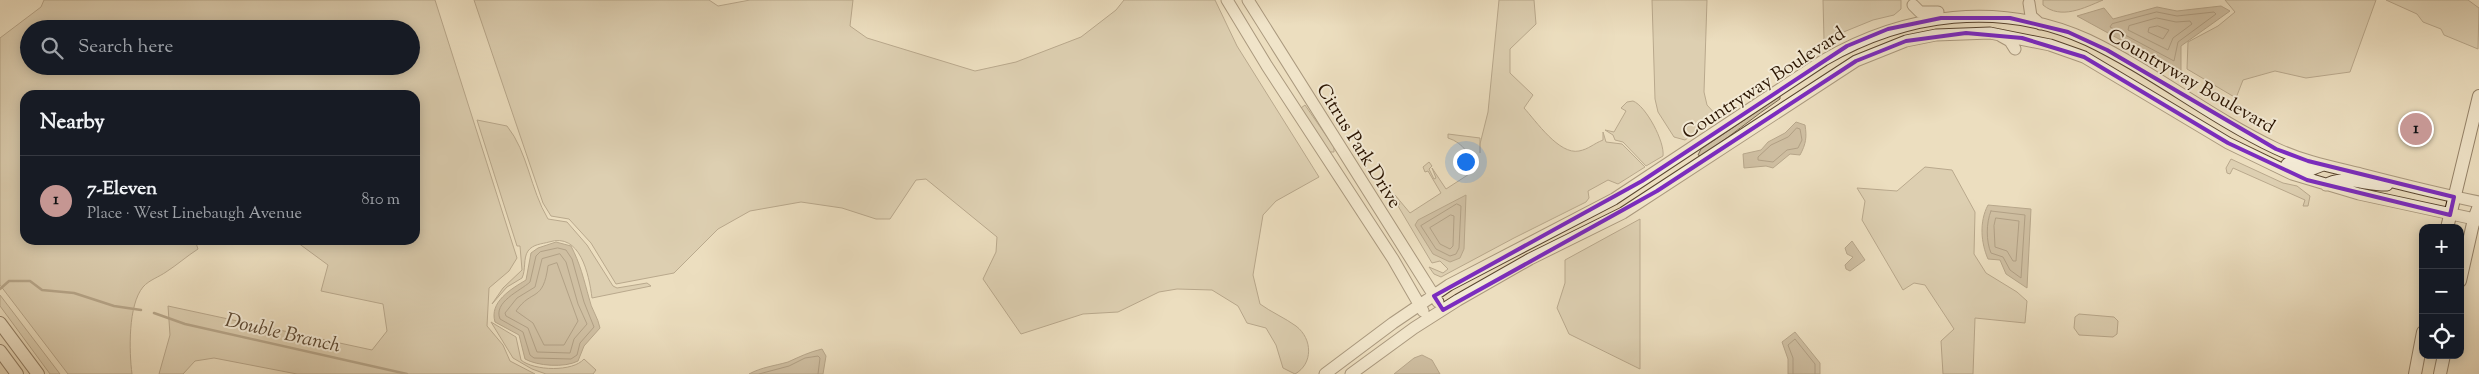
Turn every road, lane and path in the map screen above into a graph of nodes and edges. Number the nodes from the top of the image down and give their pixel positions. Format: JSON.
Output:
{"nodes":[{"id":1,"x":1227,"y":0,"type":"edge"},
{"id":2,"x":1248,"y":0,"type":"edge"},
{"id":3,"x":2029,"y":3,"type":"dead end"},
{"id":4,"x":1912,"y":5,"type":"dead end"},
{"id":5,"x":1994,"y":17,"type":"junction"},
{"id":6,"x":2026,"y":21,"type":"junction"},
{"id":7,"x":2044,"y":26,"type":"junction"},
{"id":8,"x":1998,"y":34,"type":"junction"},
{"id":9,"x":2022,"y":38,"type":"junction"},
{"id":10,"x":1906,"y":42,"type":"junction"},
{"id":11,"x":2015,"y":49,"type":"dead end"},
{"id":12,"x":2145,"y":73,"type":"junction"},
{"id":13,"x":1795,"y":79,"type":"junction"},
{"id":14,"x":1804,"y":94,"type":"junction"},
{"id":15,"x":2479,"y":96,"type":"edge"},
{"id":16,"x":2247,"y":133,"type":"junction"},
{"id":17,"x":2232,"y":145,"type":"junction"},
{"id":18,"x":1680,"y":157,"type":"junction"},
{"id":19,"x":2323,"y":165,"type":"junction"},
{"id":20,"x":1689,"y":171,"type":"junction"},
{"id":21,"x":2401,"y":184,"type":"junction"},
{"id":22,"x":2326,"y":185,"type":"junction"},
{"id":23,"x":2454,"y":197,"type":"junction"},
{"id":24,"x":2479,"y":202,"type":"edge"},
{"id":25,"x":1606,"y":203,"type":"junction"},
{"id":26,"x":2479,"y":206,"type":"edge"},
{"id":27,"x":1614,"y":218,"type":"junction"},
{"id":28,"x":2476,"y":220,"type":"edge"},
{"id":29,"x":2448,"y":222,"type":"edge"},
{"id":30,"x":2463,"y":269,"type":"edge"},
{"id":31,"x":1434,"y":296,"type":"junction"},
{"id":32,"x":1420,"y":305,"type":"junction"},
{"id":33,"x":1443,"y":310,"type":"junction"},
{"id":34,"x":1428,"y":319,"type":"junction"},
{"id":35,"x":0,"y":323,"type":"edge"},
{"id":36,"x":0,"y":351,"type":"edge"},
{"id":37,"x":2419,"y":353,"type":"edge"},
{"id":38,"x":2443,"y":359,"type":"edge"},
{"id":39,"x":17,"y":374,"type":"edge"},
{"id":40,"x":38,"y":374,"type":"edge"},
{"id":41,"x":1325,"y":374,"type":"edge"},
{"id":42,"x":1351,"y":374,"type":"edge"},
{"id":43,"x":2415,"y":374,"type":"edge"},
{"id":44,"x":2440,"y":374,"type":"edge"}],
"edges":[{"from":1,"to":32,"type":"street","name":"Citrus Park Drive"},
{"from":2,"to":31,"type":"street","name":"Citrus Park Drive"},
{"from":3,"to":7,"type":"street"},
{"from":4,"to":5,"type":"street"},
{"from":5,"to":6,"type":"street","name":"Countryway Boulevard"},
{"from":5,"to":13,"type":"street","name":"Countryway Boulevard"},
{"from":6,"to":7,"type":"street","name":"Countryway Boulevard"},
{"from":6,"to":10,"type":"street"},
{"from":7,"to":12,"type":"street","name":"Countryway Boulevard"},
{"from":8,"to":9,"type":"street","name":"Countryway Boulevard"},
{"from":8,"to":10,"type":"street","name":"Countryway Boulevard"},
{"from":8,"to":11,"type":"street"},
{"from":9,"to":12,"type":"street"},
{"from":9,"to":17,"type":"street","name":"Countryway Boulevard"},
{"from":10,"to":14,"type":"street","name":"Countryway Boulevard"},
{"from":12,"to":16,"type":"street","name":"Countryway Boulevard"},
{"from":13,"to":14,"type":"street"},
{"from":13,"to":18,"type":"street","name":"Countryway Boulevard"},
{"from":14,"to":20,"type":"street","name":"Countryway Boulevard"},
{"from":15,"to":23,"type":"main road"},
{"from":16,"to":17,"type":"street"},
{"from":16,"to":19,"type":"street","name":"Countryway Boulevard"},
{"from":17,"to":19,"type":"street"},
{"from":17,"to":22,"type":"street","name":"Countryway Boulevard"},
{"from":18,"to":20,"type":"street"},
{"from":18,"to":25,"type":"street","name":"Countryway Boulevard"},
{"from":19,"to":21,"type":"street","name":"Countryway Boulevard"},
{"from":20,"to":27,"type":"street","name":"Countryway Boulevard"},
{"from":21,"to":22,"type":"street"},
{"from":21,"to":23,"type":"street","name":"Countryway Boulevard"},
{"from":22,"to":29,"type":"street","name":"Countryway Boulevard"},
{"from":23,"to":24,"type":"street","name":"Countryway Boulevard"},
{"from":23,"to":29,"type":"main road"},
{"from":25,"to":27,"type":"street"},
{"from":25,"to":31,"type":"street","name":"Countryway Boulevard"},
{"from":26,"to":28,"type":"main road"},
{"from":27,"to":33,"type":"street","name":"Countryway Boulevard"},
{"from":28,"to":29,"type":"street","name":"Countryway Boulevard"},
{"from":28,"to":30,"type":"main road"},
{"from":31,"to":32,"type":"street","name":"Countryway Boulevard"},
{"from":31,"to":33,"type":"street","name":"Citrus Park Drive"},
{"from":32,"to":34,"type":"street","name":"Citrus Park Drive"},
{"from":32,"to":41,"type":"street","name":"Countryway Boulevard"},
{"from":33,"to":34,"type":"street","name":"Countryway Boulevard"},
{"from":34,"to":42,"type":"street","name":"Countryway Boulevard"},
{"from":35,"to":40,"type":"main road"},
{"from":36,"to":39,"type":"main road"},
{"from":37,"to":43,"type":"main road"},
{"from":38,"to":44,"type":"main road"}]}
